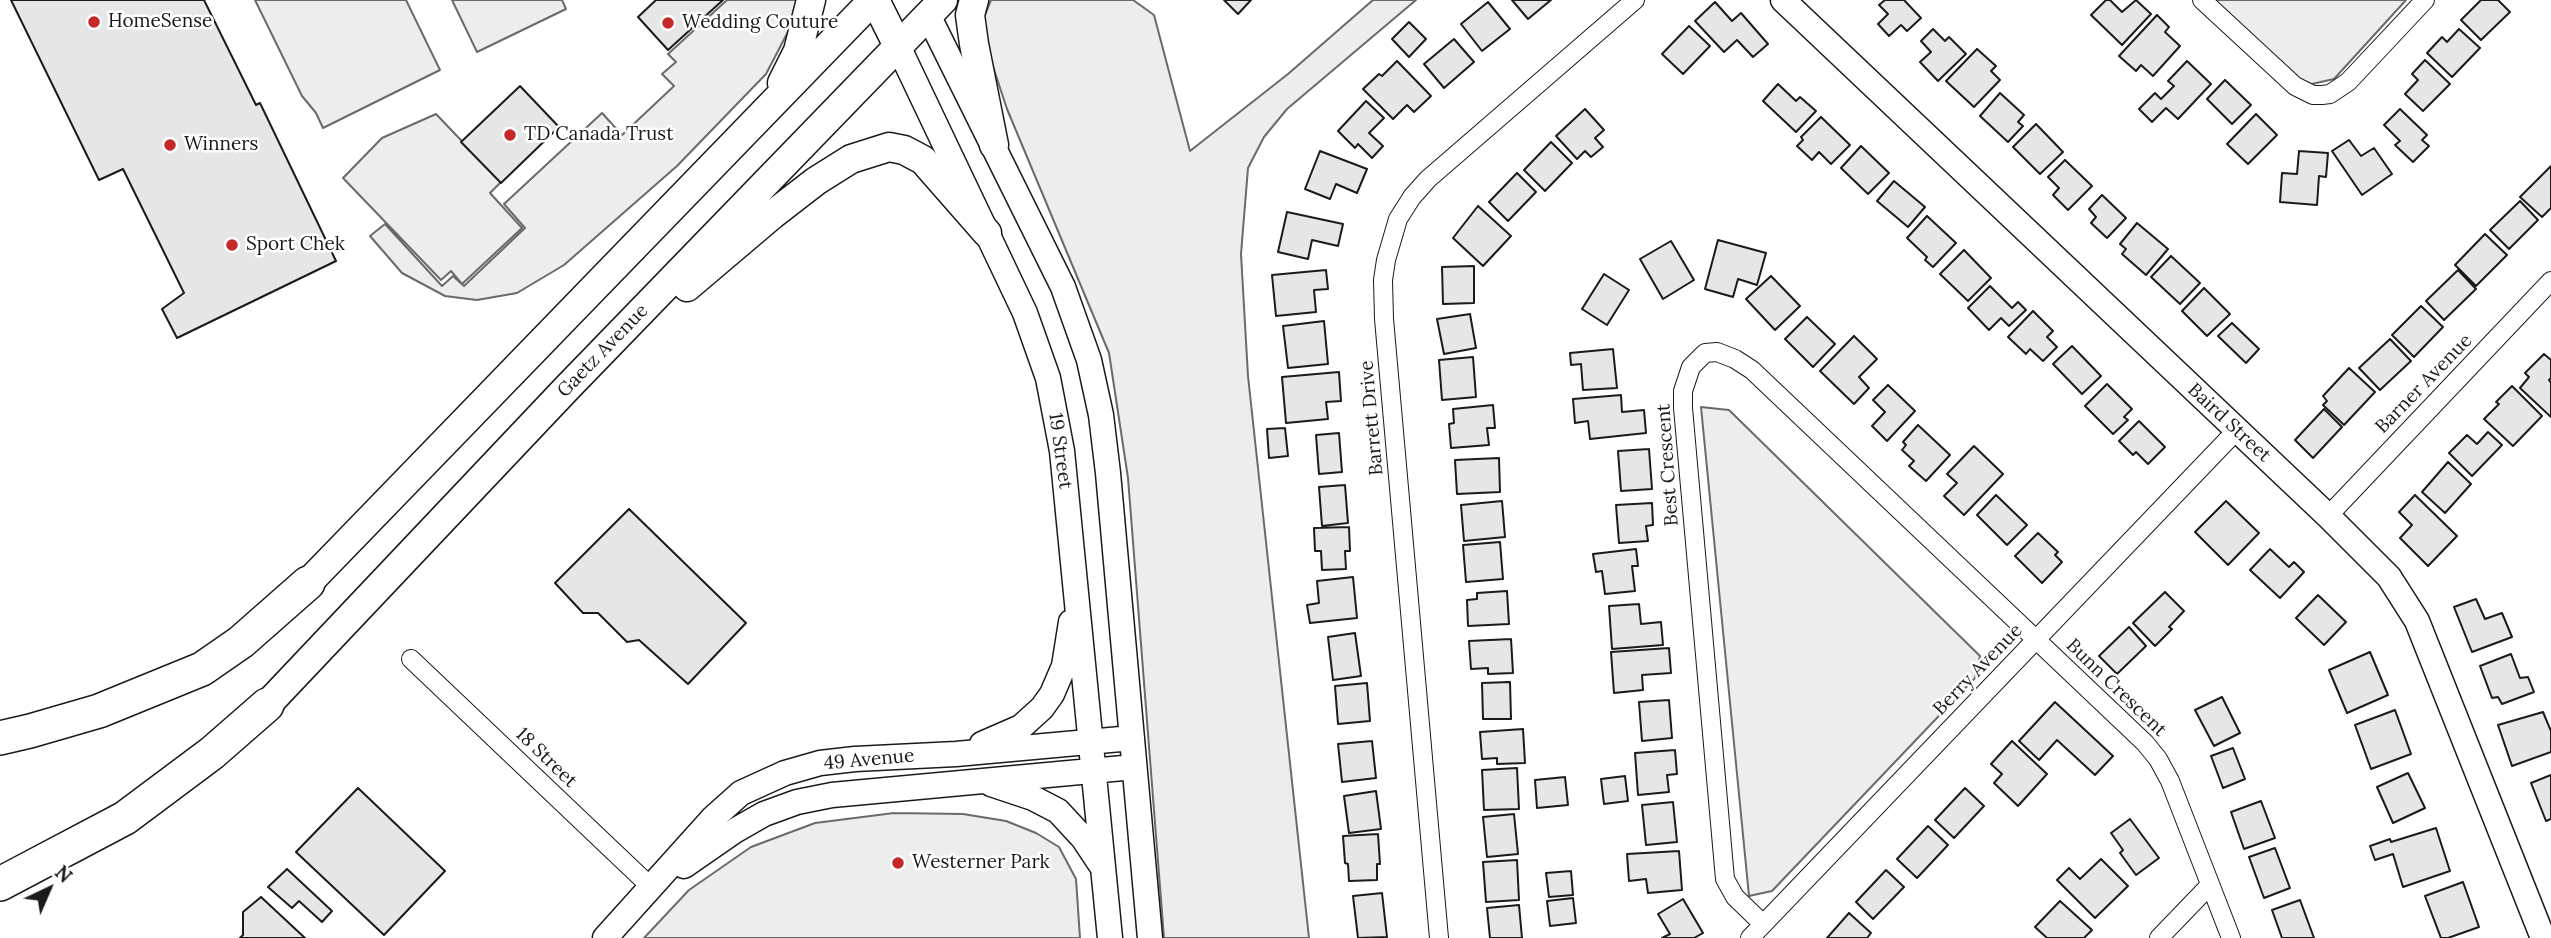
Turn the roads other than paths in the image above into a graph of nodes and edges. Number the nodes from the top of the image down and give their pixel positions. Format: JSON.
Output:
{"nodes":[{"id":1,"x":811,"y":0,"type":"edge"},
{"id":2,"x":874,"y":0,"type":"edge"},
{"id":3,"x":974,"y":0,"type":"edge"},
{"id":4,"x":1636,"y":0,"type":"edge"},
{"id":5,"x":1783,"y":0,"type":"edge"},
{"id":6,"x":2202,"y":0,"type":"edge"},
{"id":7,"x":2425,"y":0,"type":"edge"},
{"id":8,"x":931,"y":5,"type":"edge"},
{"id":9,"x":898,"y":46,"type":"junction"},
{"id":10,"x":770,"y":107,"type":"junction"},
{"id":11,"x":994,"y":145,"type":"junction"},
{"id":12,"x":987,"y":233,"type":"junction"},
{"id":13,"x":2551,"y":281,"type":"edge"},
{"id":14,"x":568,"y":388,"type":"junction"},
{"id":15,"x":2237,"y":430,"type":"junction"},
{"id":16,"x":2328,"y":516,"type":"junction"},
{"id":17,"x":308,"y":583,"type":"joint"},
{"id":18,"x":1076,"y":587,"type":"junction"},
{"id":19,"x":2036,"y":640,"type":"junction"},
{"id":20,"x":411,"y":659,"type":"dead end"},
{"id":21,"x":267,"y":705,"type":"joint"},
{"id":22,"x":0,"y":738,"type":"edge"},
{"id":23,"x":1132,"y":738,"type":"junction"},
{"id":24,"x":1091,"y":743,"type":"junction"},
{"id":25,"x":956,"y":754,"type":"junction"},
{"id":26,"x":1134,"y":767,"type":"junction"},
{"id":27,"x":1094,"y":770,"type":"junction"},
{"id":28,"x":984,"y":782,"type":"junction"},
{"id":29,"x":1103,"y":867,"type":"junction"},
{"id":30,"x":0,"y":884,"type":"edge"},
{"id":31,"x":2210,"y":885,"type":"junction"},
{"id":32,"x":652,"y":888,"type":"junction"},
{"id":33,"x":1763,"y":924,"type":"junction"},
{"id":34,"x":605,"y":938,"type":"edge"},
{"id":35,"x":1110,"y":938,"type":"edge"},
{"id":36,"x":1150,"y":938,"type":"edge"},
{"id":37,"x":1439,"y":938,"type":"edge"},
{"id":38,"x":1750,"y":938,"type":"edge"},
{"id":39,"x":2160,"y":938,"type":"edge"},
{"id":40,"x":2231,"y":938,"type":"edge"},
{"id":41,"x":2543,"y":938,"type":"edge"}],
"edges":[{"from":1,"to":10,"type":"main road"},
{"from":2,"to":9,"type":"main road","name":"19 Street"},
{"from":2,"to":10,"type":"main road"},
{"from":3,"to":11,"type":"main road"},
{"from":4,"to":37,"type":"street","name":"Barrett Drive"},
{"from":5,"to":15,"type":"street","name":"Baird Street"},
{"from":6,"to":7,"type":"street"},
{"from":8,"to":9,"type":"main road","name":"Gaetz Avenue"},
{"from":8,"to":11,"type":"street"},
{"from":9,"to":12,"type":"street","name":"19 Street"},
{"from":9,"to":14,"type":"main road","name":"Gaetz Avenue"},
{"from":10,"to":17,"type":"main road"},
{"from":11,"to":23,"type":"street"},
{"from":12,"to":14,"type":"main road"},
{"from":12,"to":18,"type":"street","name":"19 Street"},
{"from":13,"to":16,"type":"street","name":"Barner Avenue"},
{"from":14,"to":21,"type":"main road","name":"Gaetz Avenue"},
{"from":15,"to":16,"type":"street","name":"Baird Street"},
{"from":15,"to":19,"type":"street","name":"Berry Avenue"},
{"from":16,"to":41,"type":"street","name":"Baird Street"},
{"from":17,"to":22,"type":"highway"},
{"from":18,"to":24,"type":"street","name":"19 Street"},
{"from":18,"to":25,"type":"street"},
{"from":19,"to":31,"type":"street","name":"Bunn Crescent"},
{"from":19,"to":33,"type":"street","name":"Berry Avenue"},
{"from":19,"to":33,"type":"street","name":"Best Crescent"},
{"from":20,"to":32,"type":"street","name":"18 Street"},
{"from":21,"to":30,"type":"highway"},
{"from":23,"to":24,"type":"street","name":"49 Avenue"},
{"from":23,"to":26,"type":"street"},
{"from":24,"to":25,"type":"street","name":"49 Avenue"},
{"from":24,"to":27,"type":"street","name":"19 Street"},
{"from":25,"to":32,"type":"street","name":"49 Avenue"},
{"from":26,"to":27,"type":"street","name":"49 Avenue"},
{"from":26,"to":36,"type":"street"},
{"from":27,"to":28,"type":"street","name":"49 Avenue"},
{"from":27,"to":29,"type":"street","name":"19 Street"},
{"from":28,"to":29,"type":"street"},
{"from":28,"to":32,"type":"street","name":"49 Avenue"},
{"from":29,"to":35,"type":"street","name":"19 Street"},
{"from":31,"to":39,"type":"street"},
{"from":31,"to":40,"type":"street","name":"Bunn Crescent"},
{"from":32,"to":34,"type":"street","name":"49 Avenue"},
{"from":33,"to":38,"type":"street","name":"Berry Avenue"}]}
